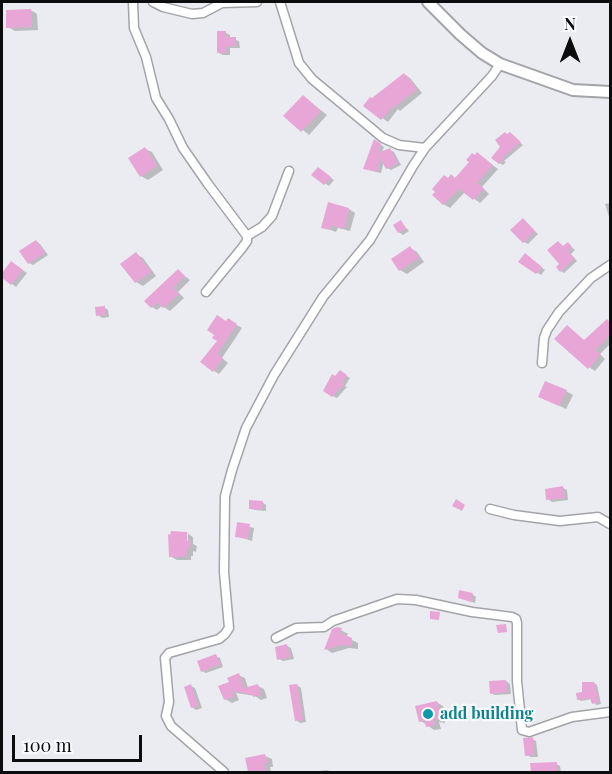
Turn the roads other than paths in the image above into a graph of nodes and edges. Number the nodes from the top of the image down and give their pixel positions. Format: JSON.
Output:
{"nodes":[{"id":1,"x":134,"y":2,"type":"edge"},
{"id":2,"x":153,"y":2,"type":"edge"},
{"id":3,"x":257,"y":2,"type":"edge"},
{"id":4,"x":280,"y":2,"type":"edge"},
{"id":5,"x":428,"y":2,"type":"edge"},
{"id":6,"x":500,"y":64,"type":"junction"},
{"id":7,"x":610,"y":92,"type":"edge"},
{"id":8,"x":425,"y":148,"type":"junction"},
{"id":9,"x":289,"y":171,"type":"dead end"},
{"id":10,"x":247,"y":236,"type":"junction"},
{"id":11,"x":610,"y":266,"type":"edge"},
{"id":12,"x":206,"y":292,"type":"dead end"},
{"id":13,"x":542,"y":363,"type":"dead end"},
{"id":14,"x":490,"y":509,"type":"dead end"},
{"id":15,"x":610,"y":524,"type":"edge"},
{"id":16,"x":276,"y":638,"type":"dead end"},
{"id":17,"x":610,"y":712,"type":"edge"},
{"id":18,"x":224,"y":772,"type":"edge"}],
"edges":[{"from":1,"to":10,"type":"street"},
{"from":2,"to":3,"type":"street"},
{"from":4,"to":8,"type":"street"},
{"from":5,"to":6,"type":"street"},
{"from":6,"to":7,"type":"street"},
{"from":6,"to":8,"type":"street"},
{"from":8,"to":18,"type":"street"},
{"from":9,"to":10,"type":"street"},
{"from":10,"to":12,"type":"street"},
{"from":11,"to":13,"type":"street"},
{"from":14,"to":15,"type":"street"},
{"from":16,"to":17,"type":"street"}]}
